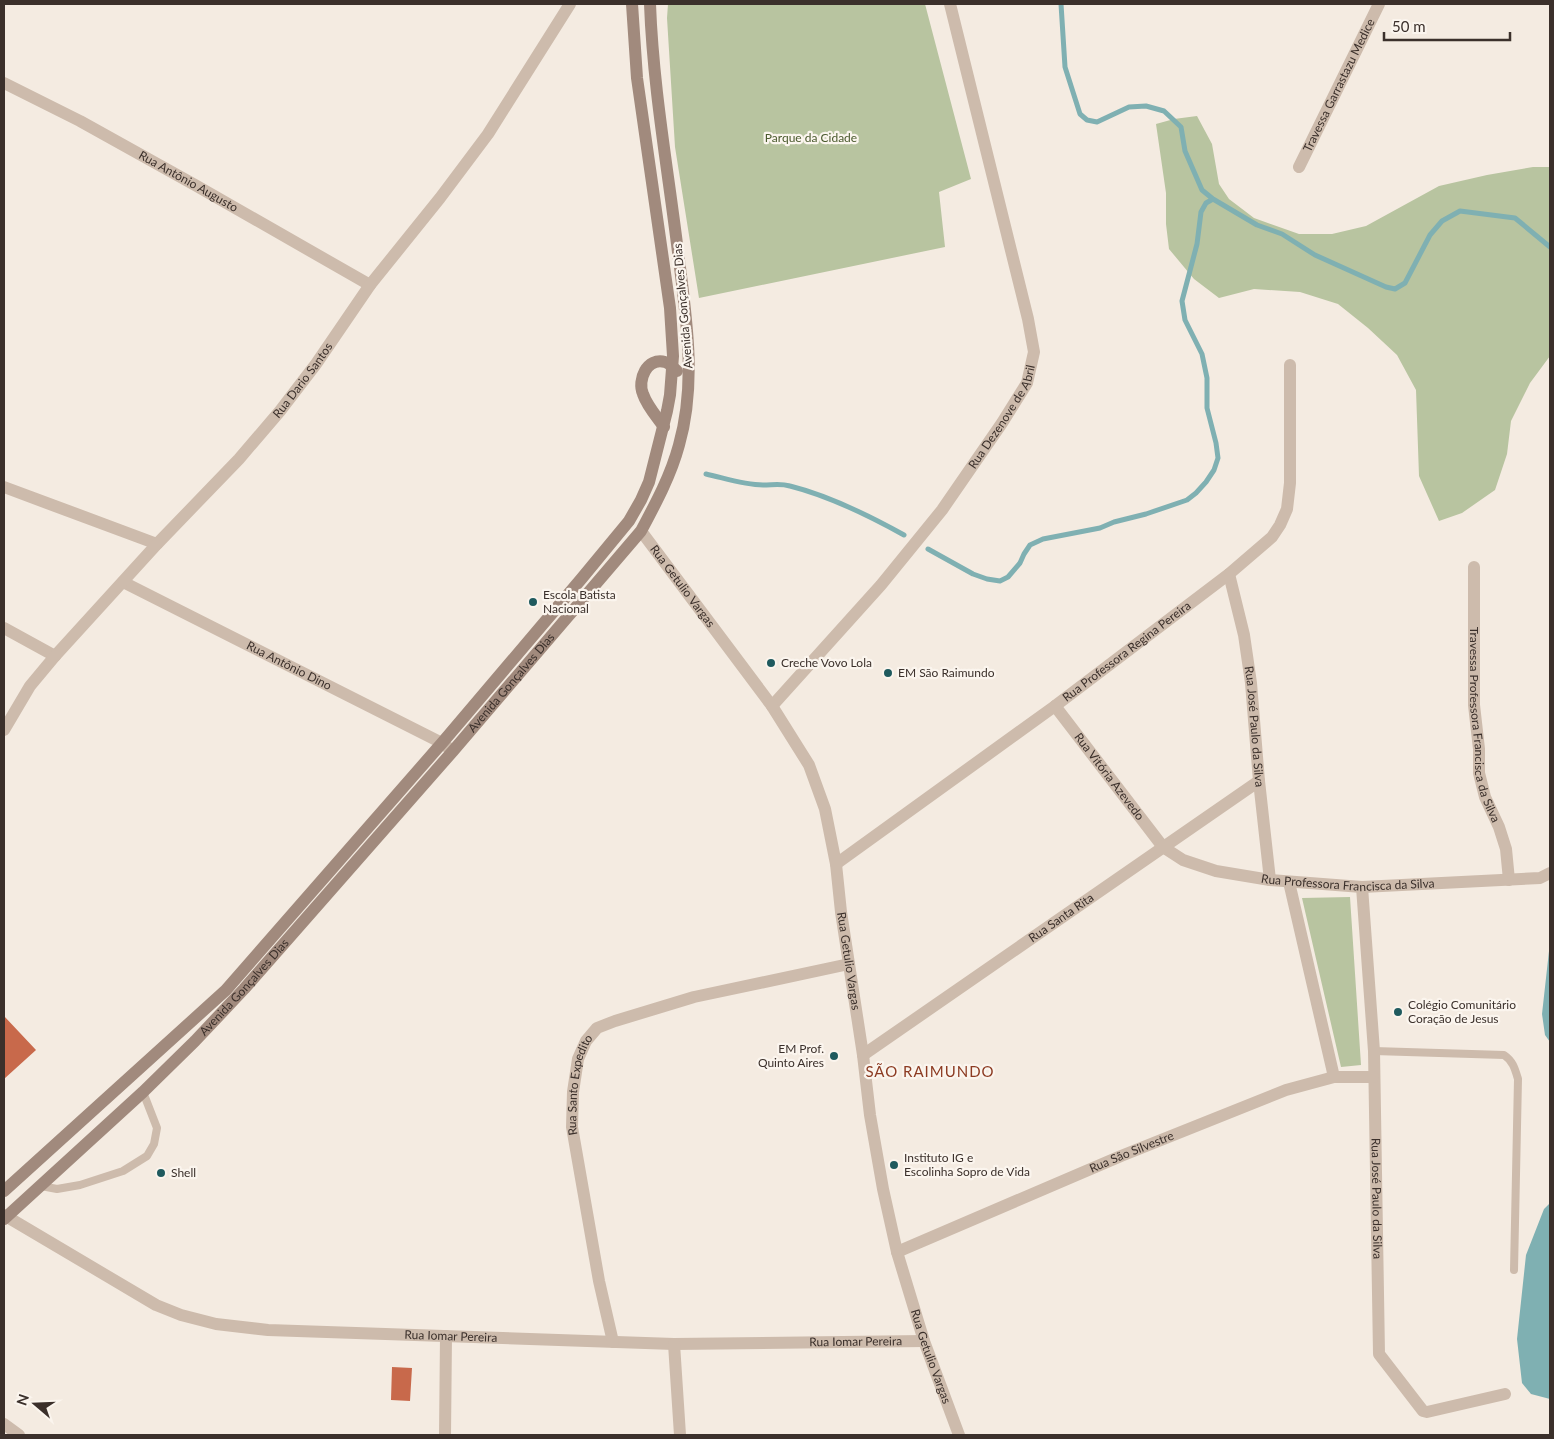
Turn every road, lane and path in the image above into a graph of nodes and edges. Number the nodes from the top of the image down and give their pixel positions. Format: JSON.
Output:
{"nodes":[{"id":1,"x":570,"y":4,"type":"edge"},
{"id":2,"x":632,"y":4,"type":"edge"},
{"id":3,"x":650,"y":4,"type":"edge"},
{"id":4,"x":950,"y":4,"type":"edge"},
{"id":5,"x":1379,"y":4,"type":"edge"},
{"id":6,"x":4,"y":83,"type":"edge"},
{"id":7,"x":1299,"y":166,"type":"dead end"},
{"id":8,"x":370,"y":285,"type":"junction"},
{"id":9,"x":1290,"y":365,"type":"dead end"},
{"id":10,"x":672,"y":366,"type":"junction"},
{"id":11,"x":664,"y":427,"type":"junction"},
{"id":12,"x":682,"y":434,"type":"junction"},
{"id":13,"x":654,"y":462,"type":"junction"},
{"id":14,"x":4,"y":487,"type":"edge"},
{"id":15,"x":641,"y":531,"type":"junction"},
{"id":16,"x":157,"y":544,"type":"junction"},
{"id":17,"x":1474,"y":567,"type":"dead end"},
{"id":18,"x":1229,"y":574,"type":"junction"},
{"id":19,"x":123,"y":582,"type":"junction"},
{"id":20,"x":4,"y":628,"type":"edge"},
{"id":21,"x":54,"y":656,"type":"junction"},
{"id":22,"x":772,"y":706,"type":"junction"},
{"id":23,"x":1055,"y":706,"type":"junction"},
{"id":24,"x":4,"y":730,"type":"edge"},
{"id":25,"x":442,"y":743,"type":"junction"},
{"id":26,"x":453,"y":751,"type":"junction"},
{"id":27,"x":1259,"y":781,"type":"junction"},
{"id":28,"x":1163,"y":847,"type":"junction"},
{"id":29,"x":836,"y":864,"type":"junction"},
{"id":30,"x":1545,"y":876,"type":"edge"},
{"id":31,"x":1270,"y":880,"type":"junction"},
{"id":32,"x":1509,"y":880,"type":"junction"},
{"id":33,"x":1289,"y":882,"type":"junction"},
{"id":34,"x":1362,"y":887,"type":"junction"},
{"id":35,"x":849,"y":964,"type":"junction"},
{"id":36,"x":1374,"y":1051,"type":"junction"},
{"id":37,"x":863,"y":1055,"type":"junction"},
{"id":38,"x":1334,"y":1077,"type":"junction"},
{"id":39,"x":1373,"y":1077,"type":"junction"},
{"id":40,"x":143,"y":1092,"type":"junction"},
{"id":41,"x":100,"y":1104,"type":"junction"},
{"id":42,"x":61,"y":1166,"type":"junction"},
{"id":43,"x":41,"y":1186,"type":"junction"},
{"id":44,"x":4,"y":1191,"type":"edge"},
{"id":45,"x":5,"y":1217,"type":"edge"},
{"id":46,"x":897,"y":1252,"type":"junction"},
{"id":47,"x":1514,"y":1270,"type":"dead end"},
{"id":48,"x":446,"y":1336,"type":"junction"},
{"id":49,"x":924,"y":1341,"type":"junction"},
{"id":50,"x":613,"y":1342,"type":"junction"},
{"id":51,"x":674,"y":1344,"type":"junction"},
{"id":52,"x":1505,"y":1394,"type":"dead end"},
{"id":53,"x":4,"y":1424,"type":"edge"},
{"id":54,"x":19,"y":1435,"type":"edge"},
{"id":55,"x":445,"y":1435,"type":"edge"},
{"id":56,"x":680,"y":1435,"type":"edge"},
{"id":57,"x":959,"y":1435,"type":"edge"}],
"edges":[{"from":1,"to":8,"type":"street","name":"Rua Dario Santos"},
{"from":2,"to":10,"type":"main road","name":"Avenida Gonçalves Dias"},
{"from":3,"to":12,"type":"main road","name":"Avenida Gonçalves Dias"},
{"from":4,"to":22,"type":"street","name":"Rua Dezenove de Abril"},
{"from":5,"to":7,"type":"street","name":"Travessa Garrastazu Medice"},
{"from":6,"to":8,"type":"street","name":"Rua Antônio Augusto"},
{"from":8,"to":16,"type":"street","name":"Rua Dario Santos"},
{"from":9,"to":18,"type":"street","name":"Rua Professora Regina Pereira"},
{"from":10,"to":11,"type":"main road","name":"Avenida Gonçalves Dias"},
{"from":10,"to":11,"type":"main road"},
{"from":10,"to":12,"type":"main road"},
{"from":11,"to":13,"type":"main road","name":"Avenida Gonçalves Dias"},
{"from":12,"to":15,"type":"main road","name":"Avenida Gonçalves Dias"},
{"from":13,"to":15,"type":"main road"},
{"from":13,"to":25,"type":"main road","name":"Avenida Gonçalves Dias"},
{"from":14,"to":16,"type":"street"},
{"from":15,"to":22,"type":"street","name":"Rua Getulio Vargas"},
{"from":15,"to":26,"type":"main road","name":"Avenida Gonçalves Dias"},
{"from":16,"to":19,"type":"street","name":"Rua Dario Santos"},
{"from":17,"to":32,"type":"street","name":"Travessa Professora Francisca da Silva"},
{"from":18,"to":23,"type":"street","name":"Rua Professora Regina Pereira"},
{"from":18,"to":27,"type":"street","name":"Rua José Paulo da Silva"},
{"from":19,"to":21,"type":"street","name":"Rua Dario Santos"},
{"from":19,"to":25,"type":"street","name":"Rua Antônio Dino"},
{"from":20,"to":21,"type":"street"},
{"from":21,"to":24,"type":"street","name":"Rua Dario Santos"},
{"from":22,"to":29,"type":"street","name":"Rua Getulio Vargas"},
{"from":23,"to":28,"type":"street","name":"Rua Vitória Azevedo"},
{"from":23,"to":29,"type":"street","name":"Rua Professora Regina Pereira"},
{"from":25,"to":26,"type":"street","name":"Rua Antônio Dino"},
{"from":25,"to":41,"type":"main road","name":"Avenida Gonçalves Dias"},
{"from":26,"to":40,"type":"main road","name":"Avenida Gonçalves Dias"},
{"from":27,"to":28,"type":"street","name":"Rua Santa Rita"},
{"from":27,"to":31,"type":"street","name":"Rua José Paulo da Silva"},
{"from":28,"to":31,"type":"street","name":"Rua Professora Francisca da Silva"},
{"from":28,"to":37,"type":"street","name":"Rua Santa Rita"},
{"from":29,"to":35,"type":"street","name":"Rua Getulio Vargas"},
{"from":30,"to":32,"type":"street","name":"Rua Professora Francisca da Silva"},
{"from":31,"to":33,"type":"street","name":"Rua Professora Francisca da Silva"},
{"from":32,"to":34,"type":"street","name":"Rua Professora Francisca da Silva"},
{"from":33,"to":34,"type":"street","name":"Rua Professora Francisca da Silva"},
{"from":33,"to":38,"type":"street"},
{"from":34,"to":36,"type":"street","name":"Rua José Paulo da Silva"},
{"from":35,"to":37,"type":"street","name":"Rua Getulio Vargas"},
{"from":35,"to":50,"type":"street","name":"Rua Santo Expedito"},
{"from":36,"to":39,"type":"street","name":"Rua José Paulo da Silva"},
{"from":36,"to":47,"type":"lane"},
{"from":37,"to":46,"type":"street","name":"Rua Getulio Vargas"},
{"from":38,"to":39,"type":"street","name":"Rua São Silvestre"},
{"from":38,"to":46,"type":"street","name":"Rua São Silvestre"},
{"from":39,"to":52,"type":"street","name":"Rua José Paulo da Silva"},
{"from":40,"to":42,"type":"main road","name":"Avenida Gonçalves Dias"},
{"from":40,"to":43,"type":"lane"},
{"from":41,"to":42,"type":"main road"},
{"from":41,"to":44,"type":"main road","name":"Avenida Gonçalves Dias"},
{"from":42,"to":43,"type":"main road","name":"Avenida Gonçalves Dias"},
{"from":43,"to":45,"type":"main road","name":"Avenida Gonçalves Dias"},
{"from":45,"to":48,"type":"street","name":"Rua Iomar Pereira"},
{"from":46,"to":49,"type":"street","name":"Rua Getulio Vargas"},
{"from":48,"to":50,"type":"street","name":"Rua Iomar Pereira"},
{"from":48,"to":55,"type":"street"},
{"from":49,"to":51,"type":"street","name":"Rua Iomar Pereira"},
{"from":49,"to":57,"type":"street","name":"Rua Getulio Vargas"},
{"from":50,"to":51,"type":"street","name":"Rua Iomar Pereira"},
{"from":51,"to":56,"type":"street"},
{"from":53,"to":54,"type":"street"}]}
